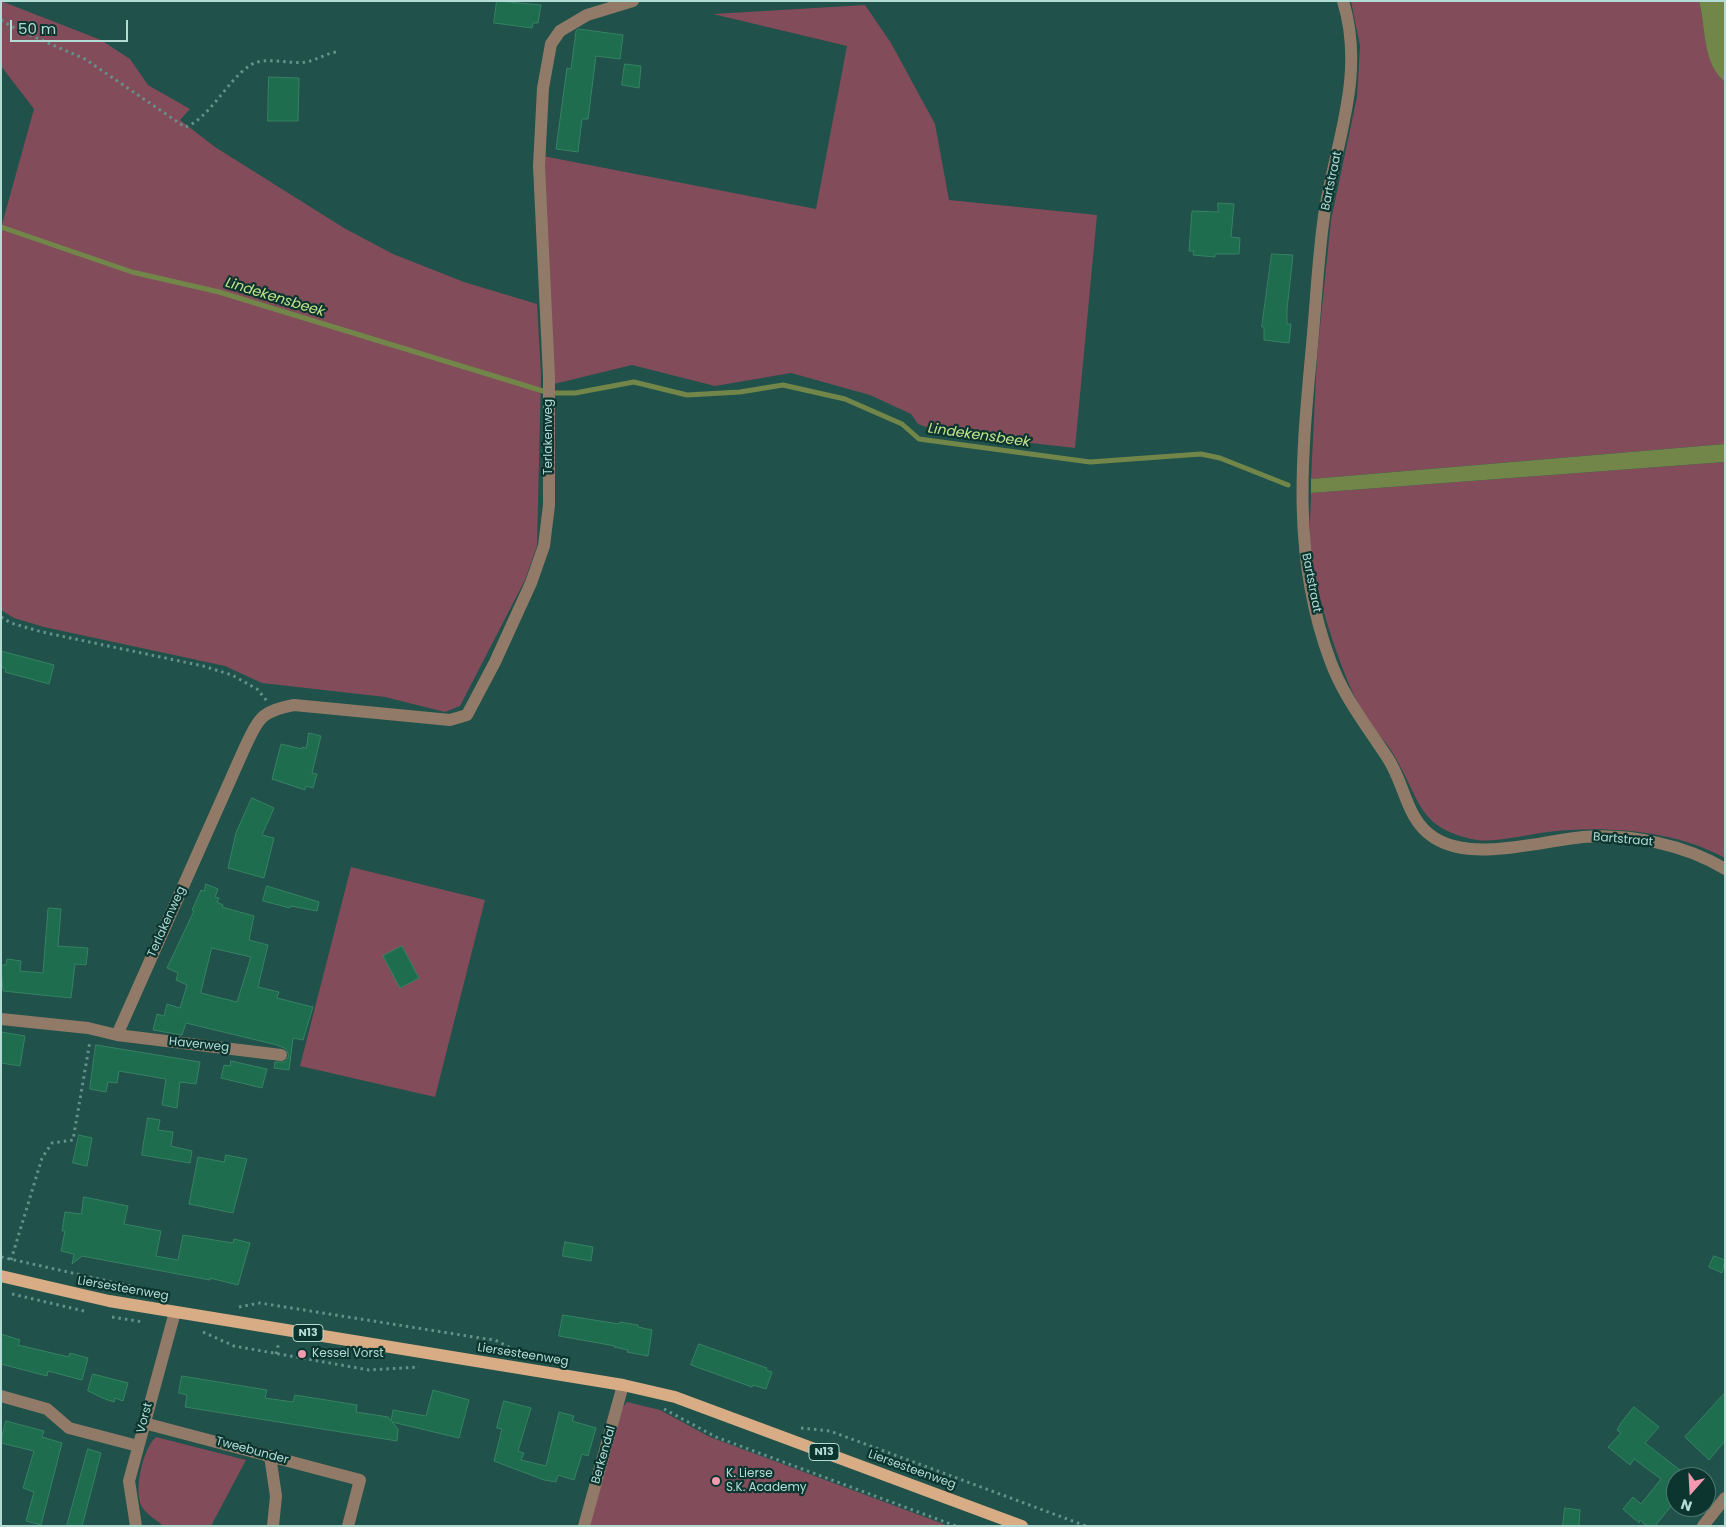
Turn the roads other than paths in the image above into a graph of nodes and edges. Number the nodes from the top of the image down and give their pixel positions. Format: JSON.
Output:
{"nodes":[{"id":1,"x":633,"y":1,"type":"edge"},
{"id":2,"x":1343,"y":1,"type":"edge"},
{"id":3,"x":1725,"y":869,"type":"edge"},
{"id":4,"x":1,"y":1019,"type":"edge"},
{"id":5,"x":117,"y":1035,"type":"junction"},
{"id":6,"x":281,"y":1055,"type":"dead end"},
{"id":7,"x":1,"y":1276,"type":"edge"},
{"id":8,"x":174,"y":1312,"type":"junction"},
{"id":9,"x":623,"y":1385,"type":"junction"},
{"id":10,"x":1,"y":1396,"type":"edge"},
{"id":11,"x":144,"y":1423,"type":"junction"},
{"id":12,"x":138,"y":1446,"type":"junction"},
{"id":13,"x":270,"y":1456,"type":"junction"},
{"id":14,"x":1725,"y":1498,"type":"edge"},
{"id":15,"x":136,"y":1526,"type":"edge"},
{"id":16,"x":273,"y":1526,"type":"edge"},
{"id":17,"x":348,"y":1526,"type":"edge"},
{"id":18,"x":584,"y":1526,"type":"edge"},
{"id":19,"x":1022,"y":1526,"type":"edge"},
{"id":20,"x":1703,"y":1526,"type":"edge"}],
"edges":[{"from":1,"to":5,"type":"street","name":"Terlakenweg"},
{"from":2,"to":3,"type":"street","name":"Bartstraat"},
{"from":4,"to":5,"type":"street"},
{"from":5,"to":6,"type":"street","name":"Haverweg"},
{"from":7,"to":8,"type":"main road","name":"Liersesteenweg","number":"N13"},
{"from":8,"to":9,"type":"main road","name":"Liersesteenweg","number":"N13"},
{"from":8,"to":11,"type":"street","name":"Vorst"},
{"from":9,"to":18,"type":"street","name":"Berkendal"},
{"from":9,"to":19,"type":"main road","name":"Liersesteenweg","number":"N13"},
{"from":10,"to":12,"type":"street"},
{"from":11,"to":12,"type":"street","name":"Vorst"},
{"from":11,"to":13,"type":"street","name":"Tweebunder"},
{"from":12,"to":15,"type":"street","name":"Vorst"},
{"from":13,"to":16,"type":"street"},
{"from":13,"to":17,"type":"street","name":"Tweebunder"},
{"from":14,"to":20,"type":"street"}]}
